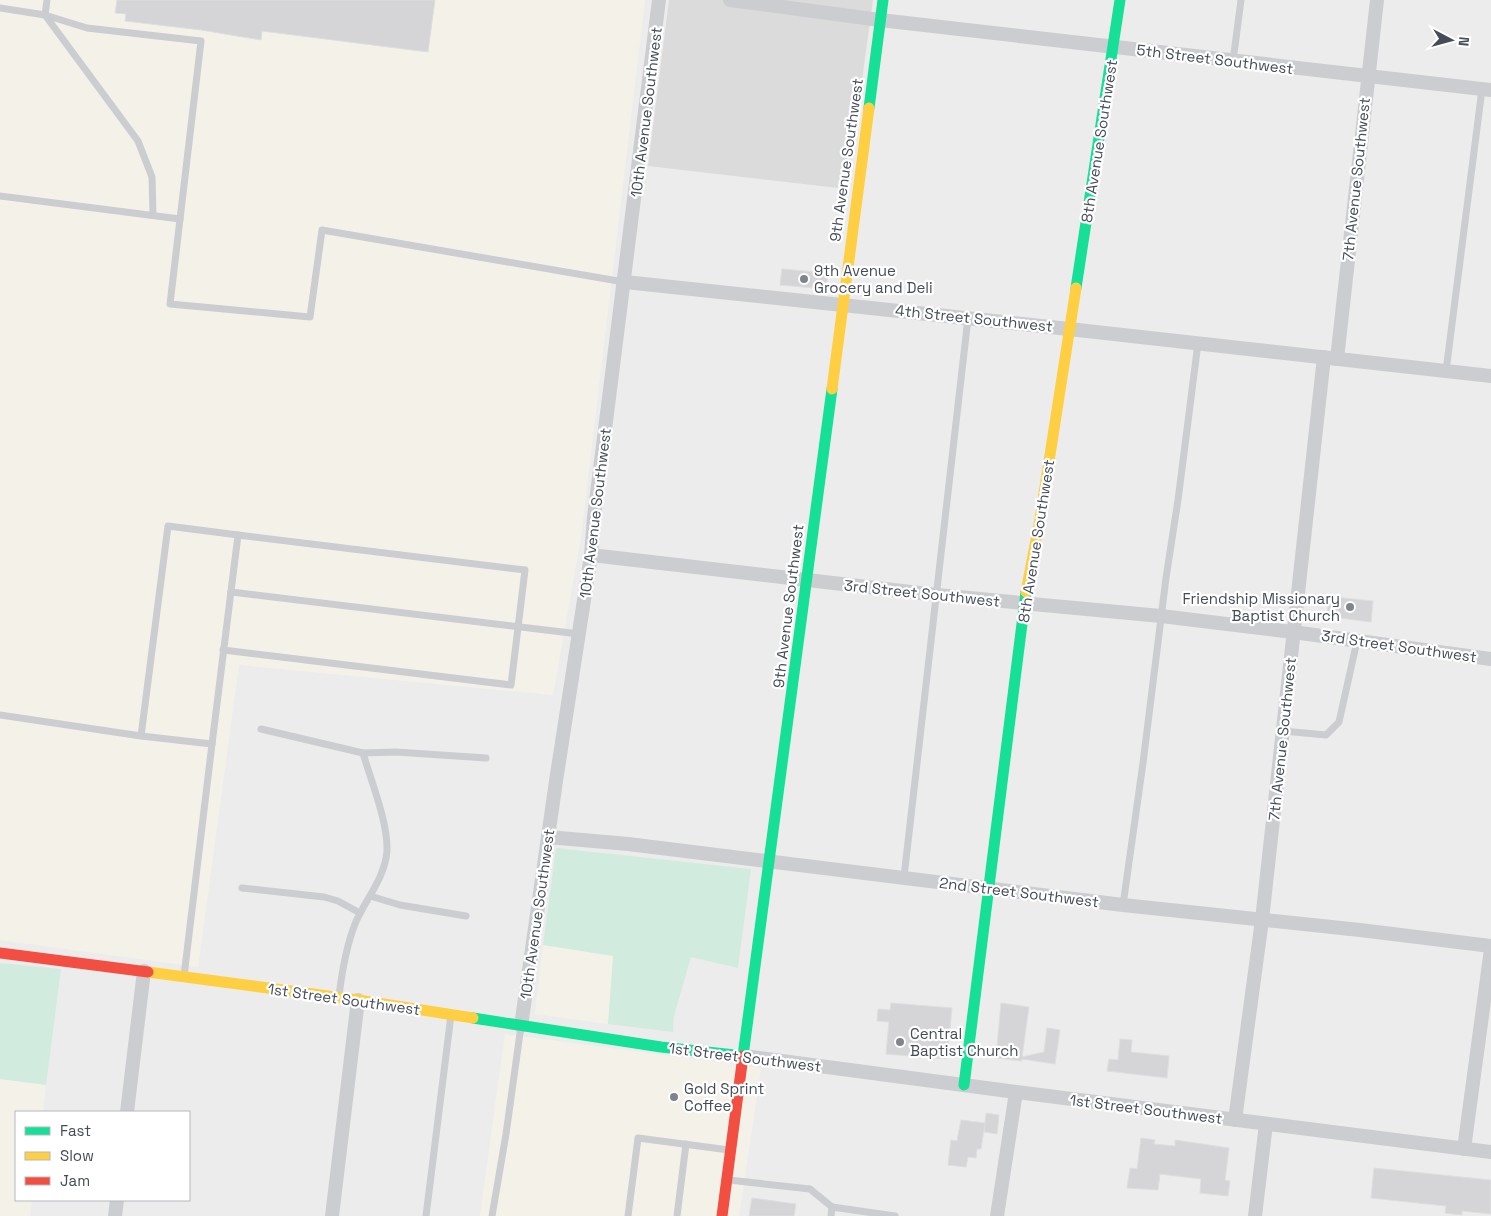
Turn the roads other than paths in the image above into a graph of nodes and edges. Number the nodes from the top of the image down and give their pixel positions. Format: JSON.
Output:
{"nodes":[{"id":1,"x":47,"y":0,"type":"edge"},
{"id":2,"x":659,"y":0,"type":"edge"},
{"id":3,"x":730,"y":0,"type":"edge"},
{"id":4,"x":883,"y":0,"type":"edge"},
{"id":5,"x":1120,"y":0,"type":"edge"},
{"id":6,"x":1241,"y":0,"type":"edge"},
{"id":7,"x":1377,"y":0,"type":"edge"},
{"id":8,"x":0,"y":8,"type":"edge"},
{"id":9,"x":45,"y":15,"type":"junction"},
{"id":10,"x":880,"y":20,"type":"junction"},
{"id":11,"x":1114,"y":47,"type":"junction"},
{"id":12,"x":1233,"y":61,"type":"junction"},
{"id":13,"x":1368,"y":76,"type":"junction"},
{"id":14,"x":1487,"y":90,"type":"edge"},
{"id":15,"x":0,"y":196,"type":"edge"},
{"id":16,"x":153,"y":215,"type":"junction"},
{"id":17,"x":180,"y":219,"type":"junction"},
{"id":18,"x":625,"y":282,"type":"junction"},
{"id":19,"x":843,"y":305,"type":"junction"},
{"id":20,"x":968,"y":318,"type":"junction"},
{"id":21,"x":1070,"y":329,"type":"junction"},
{"id":22,"x":1198,"y":343,"type":"junction"},
{"id":23,"x":1330,"y":358,"type":"junction"},
{"id":24,"x":1446,"y":371,"type":"junction"},
{"id":25,"x":1491,"y":376,"type":"edge"},
{"id":26,"x":238,"y":535,"type":"junction"},
{"id":27,"x":591,"y":555,"type":"junction"},
{"id":28,"x":807,"y":580,"type":"junction"},
{"id":29,"x":231,"y":592,"type":"junction"},
{"id":30,"x":937,"y":595,"type":"junction"},
{"id":31,"x":1024,"y":604,"type":"junction"},
{"id":32,"x":1161,"y":616,"type":"junction"},
{"id":33,"x":518,"y":627,"type":"junction"},
{"id":34,"x":1293,"y":632,"type":"junction"},
{"id":35,"x":579,"y":634,"type":"junction"},
{"id":36,"x":1357,"y":641,"type":"junction"},
{"id":37,"x":224,"y":650,"type":"junction"},
{"id":38,"x":1491,"y":659,"type":"edge"},
{"id":39,"x":0,"y":715,"type":"edge"},
{"id":40,"x":261,"y":729,"type":"dead end"},
{"id":41,"x":1283,"y":731,"type":"junction"},
{"id":42,"x":141,"y":736,"type":"junction"},
{"id":43,"x":212,"y":744,"type":"junction"},
{"id":44,"x":363,"y":753,"type":"junction"},
{"id":45,"x":486,"y":758,"type":"dead end"},
{"id":46,"x":548,"y":837,"type":"junction"},
{"id":47,"x":770,"y":861,"type":"junction"},
{"id":48,"x":904,"y":877,"type":"junction"},
{"id":49,"x":242,"y":888,"type":"dead end"},
{"id":50,"x":988,"y":888,"type":"junction"},
{"id":51,"x":370,"y":896,"type":"junction"},
{"id":52,"x":1123,"y":905,"type":"junction"},
{"id":53,"x":360,"y":913,"type":"junction"},
{"id":54,"x":466,"y":916,"type":"dead end"},
{"id":55,"x":1262,"y":920,"type":"junction"},
{"id":56,"x":1491,"y":948,"type":"edge"},
{"id":57,"x":0,"y":953,"type":"edge"},
{"id":58,"x":144,"y":971,"type":"junction"},
{"id":59,"x":184,"y":976,"type":"junction"},
{"id":60,"x":338,"y":998,"type":"junction"},
{"id":61,"x":358,"y":1000,"type":"junction"},
{"id":62,"x":451,"y":1015,"type":"junction"},
{"id":63,"x":521,"y":1026,"type":"junction"},
{"id":64,"x":744,"y":1056,"type":"junction"},
{"id":65,"x":964,"y":1085,"type":"junction"},
{"id":66,"x":1016,"y":1092,"type":"junction"},
{"id":67,"x":127,"y":1111,"type":"edge"},
{"id":68,"x":1235,"y":1120,"type":"junction"},
{"id":69,"x":1266,"y":1124,"type":"junction"},
{"id":70,"x":686,"y":1144,"type":"junction"},
{"id":71,"x":1464,"y":1149,"type":"junction"},
{"id":72,"x":731,"y":1150,"type":"junction"},
{"id":73,"x":1491,"y":1152,"type":"edge"},
{"id":74,"x":727,"y":1179,"type":"junction"},
{"id":75,"x":117,"y":1201,"type":"edge"},
{"id":76,"x":832,"y":1207,"type":"junction"},
{"id":77,"x":115,"y":1216,"type":"edge"},
{"id":78,"x":332,"y":1216,"type":"edge"},
{"id":79,"x":426,"y":1216,"type":"edge"},
{"id":80,"x":492,"y":1216,"type":"edge"},
{"id":81,"x":628,"y":1216,"type":"edge"},
{"id":82,"x":677,"y":1216,"type":"edge"},
{"id":83,"x":722,"y":1216,"type":"edge"},
{"id":84,"x":831,"y":1216,"type":"edge"},
{"id":85,"x":895,"y":1216,"type":"edge"},
{"id":86,"x":998,"y":1216,"type":"edge"},
{"id":87,"x":1255,"y":1216,"type":"edge"}],
"edges":[{"from":1,"to":9,"type":"lane"},
{"from":2,"to":18,"type":"street","name":"10th Avenue Southwest"},
{"from":3,"to":10,"type":"street","name":"5th Street Southwest"},
{"from":4,"to":10,"type":"street","name":"9th Avenue Southwest"},
{"from":5,"to":11,"type":"street","name":"8th Avenue Southwest"},
{"from":6,"to":12,"type":"lane"},
{"from":7,"to":13,"type":"street","name":"7th Avenue Southwest"},
{"from":8,"to":9,"type":"lane"},
{"from":9,"to":16,"type":"lane"},
{"from":9,"to":17,"type":"lane"},
{"from":10,"to":11,"type":"street","name":"5th Street Southwest"},
{"from":10,"to":19,"type":"street","name":"9th Avenue Southwest"},
{"from":11,"to":12,"type":"street","name":"5th Street Southwest"},
{"from":11,"to":21,"type":"street","name":"8th Avenue Southwest"},
{"from":12,"to":13,"type":"street","name":"5th Street Southwest"},
{"from":13,"to":14,"type":"street","name":"5th Street Southwest"},
{"from":13,"to":23,"type":"street","name":"7th Avenue Southwest"},
{"from":14,"to":24,"type":"lane"},
{"from":15,"to":16,"type":"lane"},
{"from":16,"to":17,"type":"lane"},
{"from":17,"to":18,"type":"lane"},
{"from":18,"to":19,"type":"street","name":"4th Street Southwest"},
{"from":18,"to":27,"type":"street","name":"10th Avenue Southwest"},
{"from":19,"to":20,"type":"street","name":"4th Street Southwest"},
{"from":19,"to":28,"type":"street","name":"9th Avenue Southwest"},
{"from":20,"to":21,"type":"street","name":"4th Street Southwest"},
{"from":20,"to":30,"type":"lane"},
{"from":21,"to":22,"type":"street","name":"4th Street Southwest"},
{"from":21,"to":31,"type":"street","name":"8th Avenue Southwest"},
{"from":22,"to":23,"type":"street","name":"4th Street Southwest"},
{"from":22,"to":32,"type":"lane"},
{"from":23,"to":24,"type":"street","name":"4th Street Southwest"},
{"from":23,"to":34,"type":"street","name":"7th Avenue Southwest"},
{"from":24,"to":25,"type":"street","name":"4th Street Southwest"},
{"from":26,"to":29,"type":"lane"},
{"from":26,"to":33,"type":"lane"},
{"from":26,"to":42,"type":"lane"},
{"from":27,"to":28,"type":"street","name":"3rd Street Southwest"},
{"from":27,"to":35,"type":"street","name":"10th Avenue Southwest"},
{"from":28,"to":30,"type":"street","name":"3rd Street Southwest"},
{"from":28,"to":47,"type":"street","name":"9th Avenue Southwest"},
{"from":29,"to":33,"type":"lane"},
{"from":29,"to":37,"type":"lane"},
{"from":30,"to":31,"type":"street","name":"3rd Street Southwest"},
{"from":30,"to":48,"type":"lane"},
{"from":31,"to":32,"type":"street","name":"3rd Street Southwest"},
{"from":31,"to":50,"type":"street","name":"8th Avenue Southwest"},
{"from":32,"to":34,"type":"street","name":"3rd Street Southwest"},
{"from":32,"to":52,"type":"lane"},
{"from":33,"to":35,"type":"lane"},
{"from":33,"to":37,"type":"lane"},
{"from":34,"to":36,"type":"street","name":"3rd Street Southwest"},
{"from":34,"to":41,"type":"street","name":"7th Avenue Southwest"},
{"from":35,"to":46,"type":"street","name":"10th Avenue Southwest"},
{"from":36,"to":38,"type":"street","name":"3rd Street Southwest"},
{"from":36,"to":41,"type":"lane"},
{"from":37,"to":43,"type":"lane"},
{"from":39,"to":42,"type":"lane"},
{"from":40,"to":44,"type":"lane"},
{"from":41,"to":55,"type":"street","name":"7th Avenue Southwest"},
{"from":42,"to":43,"type":"lane"},
{"from":43,"to":59,"type":"lane"},
{"from":44,"to":45,"type":"lane"},
{"from":44,"to":51,"type":"lane"},
{"from":46,"to":47,"type":"street","name":"2nd Street Southwest"},
{"from":46,"to":63,"type":"street","name":"10th Avenue Southwest"},
{"from":47,"to":48,"type":"street","name":"2nd Street Southwest"},
{"from":47,"to":64,"type":"street","name":"9th Avenue Southwest"},
{"from":48,"to":50,"type":"street","name":"2nd Street Southwest"},
{"from":49,"to":53,"type":"lane"},
{"from":50,"to":52,"type":"street","name":"2nd Street Southwest"},
{"from":50,"to":65,"type":"street","name":"8th Avenue Southwest"},
{"from":51,"to":53,"type":"lane"},
{"from":51,"to":54,"type":"lane"},
{"from":52,"to":55,"type":"street","name":"2nd Street Southwest"},
{"from":53,"to":60,"type":"lane"},
{"from":55,"to":56,"type":"street","name":"2nd Street Southwest"},
{"from":55,"to":68,"type":"street","name":"7th Avenue Southwest"},
{"from":56,"to":71,"type":"street"},
{"from":57,"to":58,"type":"street","name":"1st Street Southwest"},
{"from":58,"to":59,"type":"street","name":"1st Street Southwest"},
{"from":58,"to":67,"type":"street"},
{"from":59,"to":60,"type":"street","name":"1st Street Southwest"},
{"from":60,"to":61,"type":"street","name":"1st Street Southwest"},
{"from":61,"to":62,"type":"street","name":"1st Street Southwest"},
{"from":61,"to":78,"type":"street"},
{"from":62,"to":63,"type":"street","name":"1st Street Southwest"},
{"from":62,"to":79,"type":"lane"},
{"from":63,"to":64,"type":"street","name":"1st Street Southwest"},
{"from":63,"to":80,"type":"lane"},
{"from":64,"to":65,"type":"street","name":"1st Street Southwest"},
{"from":64,"to":72,"type":"street","name":"9th Avenue Southwest"},
{"from":65,"to":66,"type":"street","name":"1st Street Southwest"},
{"from":66,"to":68,"type":"street","name":"1st Street Southwest"},
{"from":66,"to":86,"type":"street"},
{"from":68,"to":69,"type":"street","name":"1st Street Southwest"},
{"from":69,"to":71,"type":"street","name":"1st Street Southwest"},
{"from":69,"to":87,"type":"street"},
{"from":70,"to":72,"type":"lane"},
{"from":70,"to":81,"type":"lane"},
{"from":70,"to":82,"type":"lane"},
{"from":71,"to":73,"type":"street","name":"1st Street Southwest"},
{"from":72,"to":74,"type":"street","name":"9th Avenue Southwest"},
{"from":74,"to":76,"type":"lane"},
{"from":74,"to":83,"type":"street","name":"9th Avenue Southwest"},
{"from":75,"to":77,"type":"street"},
{"from":76,"to":84,"type":"lane"},
{"from":76,"to":85,"type":"lane"}]}
